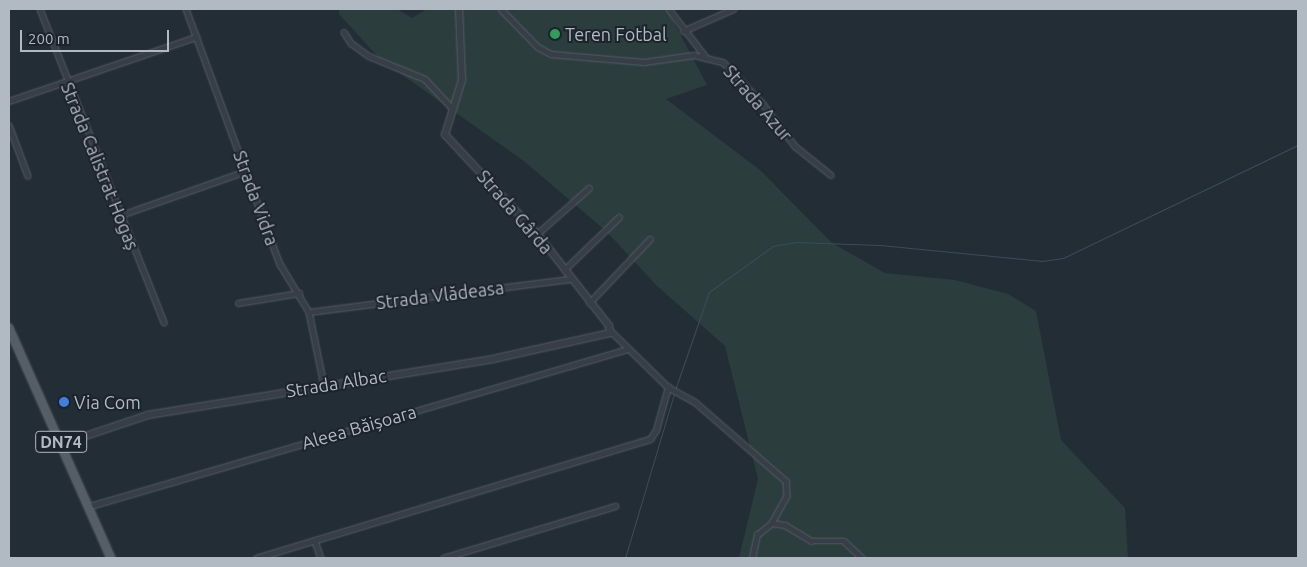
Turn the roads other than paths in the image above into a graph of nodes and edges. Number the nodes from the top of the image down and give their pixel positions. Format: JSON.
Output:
{"nodes":[{"id":1,"x":40,"y":9,"type":"edge"},
{"id":2,"x":186,"y":9,"type":"edge"},
{"id":3,"x":459,"y":9,"type":"edge"},
{"id":4,"x":501,"y":9,"type":"edge"},
{"id":5,"x":669,"y":9,"type":"edge"},
{"id":6,"x":733,"y":9,"type":"edge"},
{"id":7,"x":683,"y":31,"type":"junction"},
{"id":8,"x":344,"y":32,"type":"dead end"},
{"id":9,"x":196,"y":37,"type":"junction"},
{"id":10,"x":705,"y":56,"type":"junction"},
{"id":11,"x":66,"y":82,"type":"junction"},
{"id":12,"x":9,"y":101,"type":"edge"},
{"id":13,"x":454,"y":109,"type":"junction"},
{"id":14,"x":9,"y":125,"type":"edge"},
{"id":15,"x":246,"y":171,"type":"junction"},
{"id":16,"x":831,"y":175,"type":"dead end"},
{"id":17,"x":28,"y":176,"type":"dead end"},
{"id":18,"x":589,"y":188,"type":"dead end"},
{"id":19,"x":121,"y":215,"type":"junction"},
{"id":20,"x":619,"y":217,"type":"dead end"},
{"id":21,"x":538,"y":234,"type":"junction"},
{"id":22,"x":650,"y":239,"type":"dead end"},
{"id":23,"x":564,"y":270,"type":"junction"},
{"id":24,"x":570,"y":279,"type":"junction"},
{"id":25,"x":299,"y":293,"type":"junction"},
{"id":26,"x":238,"y":303,"type":"dead end"},
{"id":27,"x":589,"y":303,"type":"junction"},
{"id":28,"x":310,"y":312,"type":"junction"},
{"id":29,"x":164,"y":322,"type":"dead end"},
{"id":30,"x":9,"y":328,"type":"edge"},
{"id":31,"x":611,"y":331,"type":"junction"},
{"id":32,"x":11,"y":337,"type":"edge"},
{"id":33,"x":628,"y":349,"type":"junction"},
{"id":34,"x":324,"y":385,"type":"junction"},
{"id":35,"x":669,"y":388,"type":"junction"},
{"id":36,"x":62,"y":444,"type":"junction"},
{"id":37,"x":90,"y":506,"type":"junction"},
{"id":38,"x":615,"y":506,"type":"dead end"},
{"id":39,"x":772,"y":523,"type":"junction"},
{"id":40,"x":315,"y":540,"type":"junction"},
{"id":41,"x":110,"y":558,"type":"edge"},
{"id":42,"x":256,"y":558,"type":"edge"},
{"id":43,"x":321,"y":558,"type":"edge"},
{"id":44,"x":443,"y":558,"type":"edge"},
{"id":45,"x":752,"y":558,"type":"edge"},
{"id":46,"x":862,"y":558,"type":"edge"}],
"edges":[{"from":1,"to":11,"type":"street","name":"Strada Calistrat Hogaș"},
{"from":2,"to":9,"type":"street","name":"Strada Vidra"},
{"from":3,"to":13,"type":"street","name":"Strada Gârda"},
{"from":4,"to":10,"type":"street"},
{"from":5,"to":7,"type":"street","name":"Strada Azur"},
{"from":6,"to":7,"type":"street"},
{"from":7,"to":10,"type":"street","name":"Strada Azur"},
{"from":8,"to":13,"type":"street"},
{"from":9,"to":11,"type":"street"},
{"from":9,"to":15,"type":"street","name":"Strada Vidra"},
{"from":10,"to":16,"type":"street","name":"Strada Azur"},
{"from":11,"to":12,"type":"street"},
{"from":11,"to":19,"type":"street","name":"Strada Calistrat Hogaș"},
{"from":13,"to":21,"type":"street","name":"Strada Gârda"},
{"from":14,"to":17,"type":"street"},
{"from":15,"to":19,"type":"street"},
{"from":15,"to":25,"type":"street","name":"Strada Vidra"},
{"from":18,"to":21,"type":"street"},
{"from":19,"to":29,"type":"street","name":"Strada Calistrat Hogaș"},
{"from":20,"to":23,"type":"street"},
{"from":21,"to":23,"type":"street","name":"Strada Gârda"},
{"from":22,"to":27,"type":"street"},
{"from":23,"to":24,"type":"street","name":"Strada Gârda"},
{"from":24,"to":27,"type":"street","name":"Strada Gârda"},
{"from":24,"to":28,"type":"street","name":"Strada Vlădeasa"},
{"from":25,"to":26,"type":"street"},
{"from":25,"to":28,"type":"street","name":"Strada Vidra"},
{"from":27,"to":31,"type":"street","name":"Strada Gârda"},
{"from":28,"to":34,"type":"street","name":"Strada Vidra"},
{"from":30,"to":32,"type":"main road","number":"DN74"},
{"from":31,"to":33,"type":"street","name":"Strada Gârda"},
{"from":31,"to":34,"type":"street","name":"Strada Albac"},
{"from":32,"to":36,"type":"main road","number":"DN74"},
{"from":33,"to":35,"type":"street","name":"Strada Gârda"},
{"from":33,"to":37,"type":"street","name":"Aleea Băișoara"},
{"from":34,"to":36,"type":"street","name":"Strada Albac"},
{"from":35,"to":39,"type":"street","name":"Strada Gârda"},
{"from":35,"to":40,"type":"street"},
{"from":36,"to":37,"type":"main road","number":"DN74"},
{"from":37,"to":41,"type":"main road","number":"DN74"},
{"from":38,"to":44,"type":"street"},
{"from":39,"to":45,"type":"street","name":"Strada Gârda"},
{"from":39,"to":46,"type":"street"},
{"from":40,"to":42,"type":"street"},
{"from":40,"to":43,"type":"street"}]}
